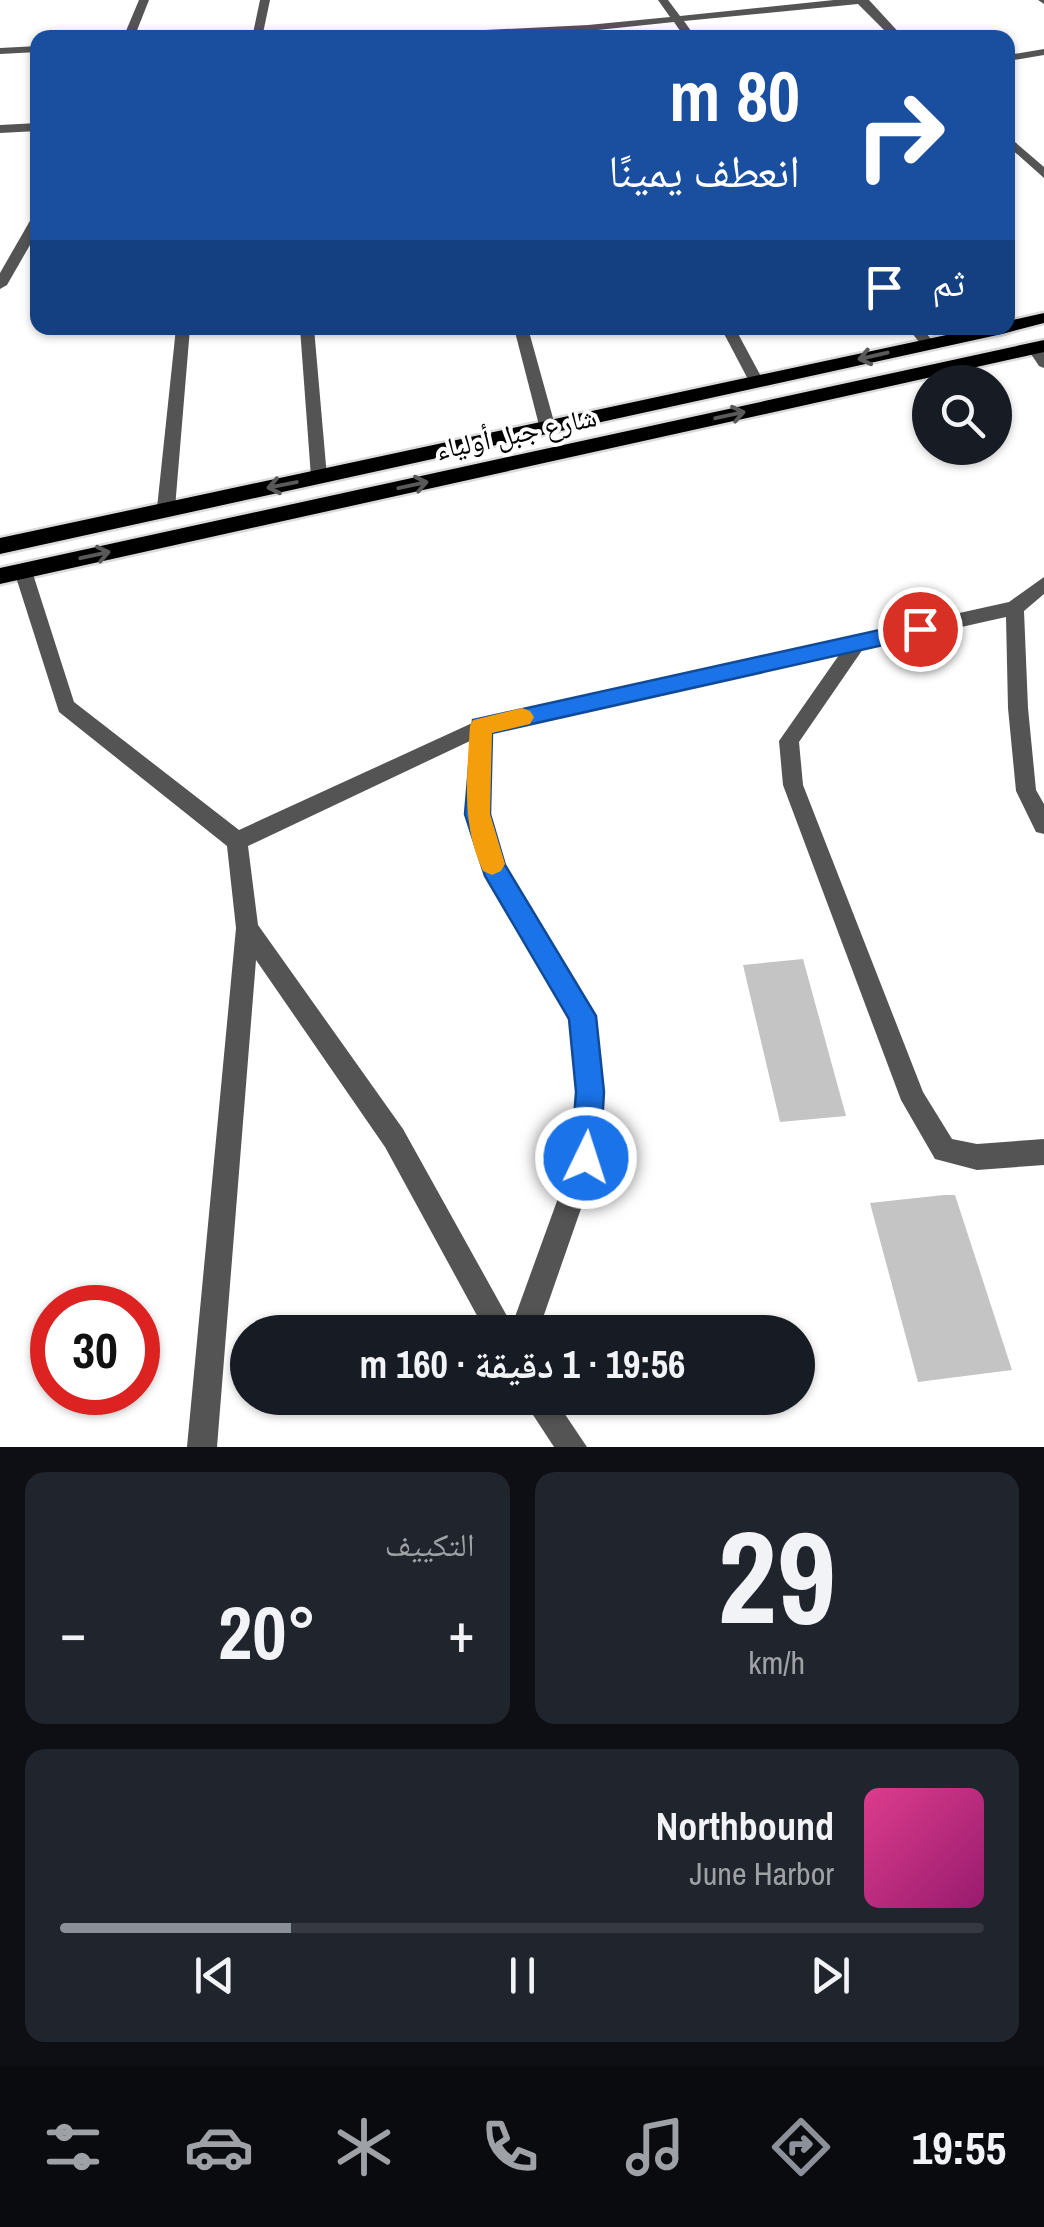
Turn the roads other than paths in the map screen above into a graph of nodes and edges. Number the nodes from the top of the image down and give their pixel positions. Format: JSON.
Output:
{"nodes":[{"id":1,"x":144,"y":0,"type":"edge"},
{"id":2,"x":265,"y":0,"type":"edge"},
{"id":3,"x":662,"y":0,"type":"edge"},
{"id":4,"x":862,"y":0,"type":"edge"},
{"id":5,"x":679,"y":20,"type":"junction"},
{"id":6,"x":131,"y":30,"type":"edge"},
{"id":7,"x":259,"y":30,"type":"edge"},
{"id":8,"x":605,"y":30,"type":"edge"},
{"id":9,"x":686,"y":30,"type":"edge"},
{"id":10,"x":891,"y":30,"type":"edge"},
{"id":11,"x":30,"y":49,"type":"edge"},
{"id":12,"x":0,"y":51,"type":"edge"},
{"id":13,"x":1044,"y":52,"type":"edge"},
{"id":14,"x":1015,"y":57,"type":"edge"},
{"id":15,"x":30,"y":127,"type":"edge"},
{"id":16,"x":0,"y":129,"type":"edge"},
{"id":17,"x":1015,"y":145,"type":"edge"},
{"id":18,"x":1037,"y":160,"type":"edge"},
{"id":19,"x":1044,"y":174,"type":"edge"},
{"id":20,"x":30,"y":240,"type":"edge"},
{"id":21,"x":0,"y":243,"type":"edge"},
{"id":22,"x":30,"y":243,"type":"edge"},
{"id":23,"x":0,"y":285,"type":"edge"},
{"id":24,"x":1044,"y":318,"type":"edge"},
{"id":25,"x":1015,"y":325,"type":"edge"},
{"id":26,"x":181,"y":335,"type":"edge"},
{"id":27,"x":308,"y":335,"type":"edge"},
{"id":28,"x":523,"y":335,"type":"edge"},
{"id":29,"x":732,"y":335,"type":"edge"},
{"id":30,"x":922,"y":336,"type":"edge"},
{"id":31,"x":1041,"y":352,"type":"edge"},
{"id":32,"x":756,"y":382,"type":"junction"},
{"id":33,"x":548,"y":429,"type":"junction"},
{"id":34,"x":319,"y":478,"type":"junction"},
{"id":35,"x":166,"y":508,"type":"junction"},
{"id":36,"x":0,"y":546,"type":"edge"},
{"id":37,"x":12,"y":573,"type":"edge"},
{"id":38,"x":1044,"y":584,"type":"edge"},
{"id":39,"x":1015,"y":608,"type":"junction"},
{"id":40,"x":857,"y":643,"type":"junction"},
{"id":41,"x":481,"y":726,"type":"junction"},
{"id":42,"x":1044,"y":825,"type":"edge"},
{"id":43,"x":237,"y":841,"type":"junction"},
{"id":44,"x":247,"y":928,"type":"junction"},
{"id":45,"x":1044,"y":1152,"type":"edge"},
{"id":46,"x":492,"y":1315,"type":"edge"},
{"id":47,"x":530,"y":1315,"type":"edge"},
{"id":48,"x":549,"y":1415,"type":"edge"},
{"id":49,"x":202,"y":1447,"type":"edge"},
{"id":50,"x":572,"y":1447,"type":"edge"}],
"edges":[{"from":1,"to":6,"type":"street"},
{"from":2,"to":7,"type":"street"},
{"from":3,"to":5,"type":"street"},
{"from":4,"to":5,"type":"street"},
{"from":4,"to":10,"type":"street"},
{"from":5,"to":8,"type":"street"},
{"from":5,"to":9,"type":"street"},
{"from":11,"to":12,"type":"street"},
{"from":13,"to":14,"type":"street"},
{"from":15,"to":16,"type":"street"},
{"from":17,"to":18,"type":"street"},
{"from":18,"to":19,"type":"street"},
{"from":20,"to":21,"type":"street"},
{"from":22,"to":23,"type":"street"},
{"from":24,"to":25,"type":"main road","name":"شارع جبل أولياء"},
{"from":26,"to":35,"type":"street"},
{"from":27,"to":34,"type":"street"},
{"from":28,"to":33,"type":"street"},
{"from":29,"to":32,"type":"street"},
{"from":30,"to":32,"type":"main road","name":"شارع جبل أولياء","one_way":true},
{"from":37,"to":31,"type":"main road","name":"شارع جبل أولياء","one_way":true},
{"from":32,"to":33,"type":"main road","name":"شارع جبل أولياء"},
{"from":33,"to":34,"type":"main road","name":"شارع جبل أولياء"},
{"from":34,"to":35,"type":"main road","name":"شارع جبل أولياء","one_way":true},
{"from":35,"to":36,"type":"main road","name":"شارع جبل أولياء"},
{"from":37,"to":43,"type":"street"},
{"from":38,"to":39,"type":"street"},
{"from":39,"to":40,"type":"street"},
{"from":39,"to":42,"type":"street"},
{"from":40,"to":41,"type":"street"},
{"from":40,"to":45,"type":"street"},
{"from":41,"to":43,"type":"street"},
{"from":41,"to":47,"type":"street"},
{"from":43,"to":44,"type":"street"},
{"from":44,"to":46,"type":"street"},
{"from":44,"to":49,"type":"street"},
{"from":48,"to":50,"type":"street"}]}
